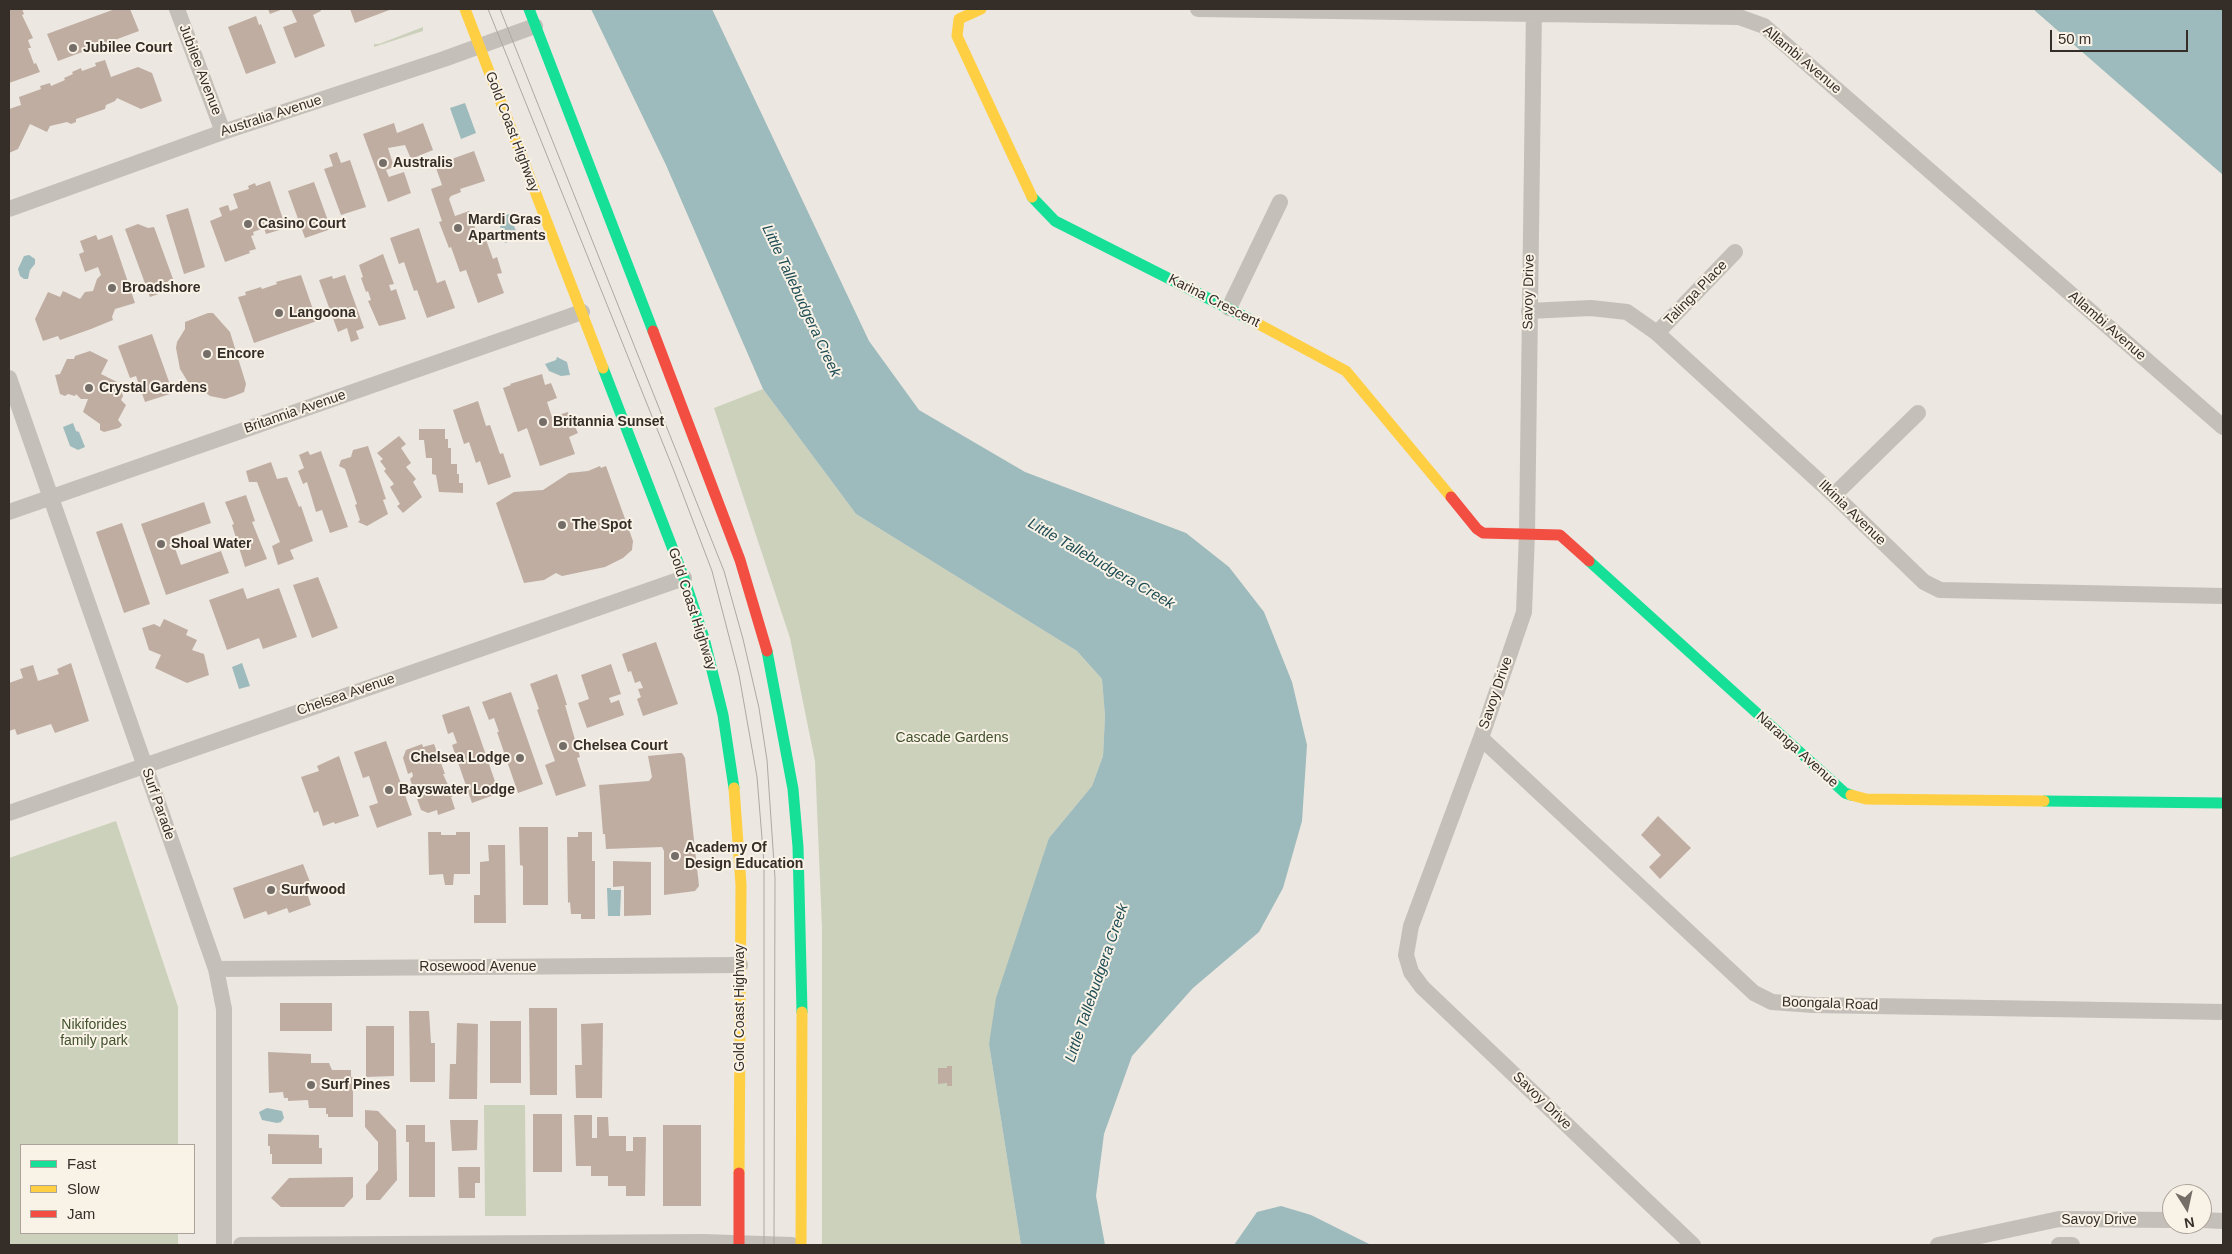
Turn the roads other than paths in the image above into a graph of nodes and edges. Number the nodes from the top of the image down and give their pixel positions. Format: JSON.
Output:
{"nodes":[{"id":1,"x":177,"y":9,"type":"edge"},
{"id":2,"x":464,"y":9,"type":"edge"},
{"id":3,"x":529,"y":9,"type":"edge"},
{"id":4,"x":981,"y":9,"type":"edge"},
{"id":5,"x":1198,"y":9,"type":"edge"},
{"id":6,"x":1534,"y":11,"type":"edge"},
{"id":7,"x":535,"y":26,"type":"junction"},
{"id":8,"x":478,"y":46,"type":"junction"},
{"id":9,"x":223,"y":132,"type":"junction"},
{"id":10,"x":1280,"y":202,"type":"dead end"},
{"id":11,"x":9,"y":209,"type":"edge"},
{"id":12,"x":1736,"y":252,"type":"dead end"},
{"id":13,"x":1229,"y":308,"type":"junction"},
{"id":14,"x":1529,"y":311,"type":"junction"},
{"id":15,"x":582,"y":312,"type":"junction"},
{"id":16,"x":1657,"y":333,"type":"junction"},
{"id":17,"x":9,"y":378,"type":"edge"},
{"id":18,"x":1918,"y":413,"type":"dead end"},
{"id":19,"x":2223,"y":427,"type":"edge"},
{"id":20,"x":1834,"y":496,"type":"junction"},
{"id":21,"x":50,"y":498,"type":"junction"},
{"id":22,"x":9,"y":512,"type":"edge"},
{"id":23,"x":1527,"y":534,"type":"junction"},
{"id":24,"x":684,"y":578,"type":"junction"},
{"id":25,"x":2223,"y":596,"type":"edge"},
{"id":26,"x":1481,"y":738,"type":"junction"},
{"id":27,"x":144,"y":765,"type":"junction"},
{"id":28,"x":2223,"y":803,"type":"edge"},
{"id":29,"x":9,"y":813,"type":"edge"},
{"id":30,"x":740,"y":965,"type":"junction"},
{"id":31,"x":216,"y":969,"type":"junction"},
{"id":32,"x":2223,"y":1012,"type":"edge"},
{"id":33,"x":2162,"y":1220,"type":"edge"},
{"id":34,"x":739,"y":1244,"type":"edge"},
{"id":35,"x":224,"y":1245,"type":"edge"},
{"id":36,"x":230,"y":1245,"type":"edge"},
{"id":37,"x":241,"y":1245,"type":"edge"},
{"id":38,"x":792,"y":1245,"type":"edge"},
{"id":39,"x":801,"y":1245,"type":"edge"},
{"id":40,"x":1693,"y":1245,"type":"edge"},
{"id":41,"x":1938,"y":1245,"type":"edge"},
{"id":42,"x":2058,"y":1245,"type":"edge"},
{"id":43,"x":2072,"y":1245,"type":"edge"}],
"edges":[{"from":1,"to":9,"type":"street","name":"Jubilee Avenue"},
{"from":2,"to":8,"type":"main road","name":"Gold Coast Highway"},
{"from":3,"to":7,"type":"main road"},
{"from":4,"to":13,"type":"main road","name":"Karina Crescent"},
{"from":5,"to":6,"type":"street","name":"Allambi Avenue"},
{"from":6,"to":14,"type":"street","name":"Savoy Drive"},
{"from":6,"to":19,"type":"street","name":"Allambi Avenue"},
{"from":7,"to":8,"type":"street","name":"Australia Avenue"},
{"from":7,"to":39,"type":"main road"},
{"from":8,"to":9,"type":"street","name":"Australia Avenue"},
{"from":8,"to":15,"type":"main road","name":"Gold Coast Highway"},
{"from":9,"to":11,"type":"street","name":"Australia Avenue"},
{"from":10,"to":13,"type":"street"},
{"from":12,"to":16,"type":"street","name":"Talinga Place"},
{"from":13,"to":23,"type":"main road","name":"Karina Crescent"},
{"from":14,"to":16,"type":"street","name":"Ilkinia Avenue"},
{"from":14,"to":23,"type":"street","name":"Savoy Drive"},
{"from":15,"to":21,"type":"street","name":"Britannia Avenue"},
{"from":15,"to":24,"type":"main road","name":"Gold Coast Highway"},
{"from":16,"to":20,"type":"street","name":"Ilkinia Avenue"},
{"from":17,"to":21,"type":"street","name":"Surf Parade"},
{"from":18,"to":20,"type":"street"},
{"from":20,"to":25,"type":"street","name":"Ilkinia Avenue"},
{"from":21,"to":22,"type":"street","name":"Britannia Avenue"},
{"from":21,"to":27,"type":"street","name":"Surf Parade"},
{"from":23,"to":26,"type":"street","name":"Savoy Drive"},
{"from":23,"to":28,"type":"main road","name":"Naranga Avenue"},
{"from":24,"to":27,"type":"street","name":"Chelsea Avenue"},
{"from":24,"to":30,"type":"main road","name":"Gold Coast Highway"},
{"from":26,"to":32,"type":"street","name":"Boongala Road"},
{"from":26,"to":40,"type":"street","name":"Savoy Drive"},
{"from":27,"to":29,"type":"street","name":"Chelsea Avenue"},
{"from":27,"to":31,"type":"street","name":"Surf Parade"},
{"from":30,"to":31,"type":"street","name":"Rosewood Avenue"},
{"from":30,"to":34,"type":"main road","name":"Gold Coast Highway"},
{"from":31,"to":35,"type":"street","name":"Surf Parade"},
{"from":33,"to":41,"type":"street","name":"Savoy Drive"},
{"from":34,"to":37,"type":"street"},
{"from":34,"to":38,"type":"street"},
{"from":35,"to":36,"type":"street"},
{"from":42,"to":43,"type":"street","name":"Savoy Drive"}]}
